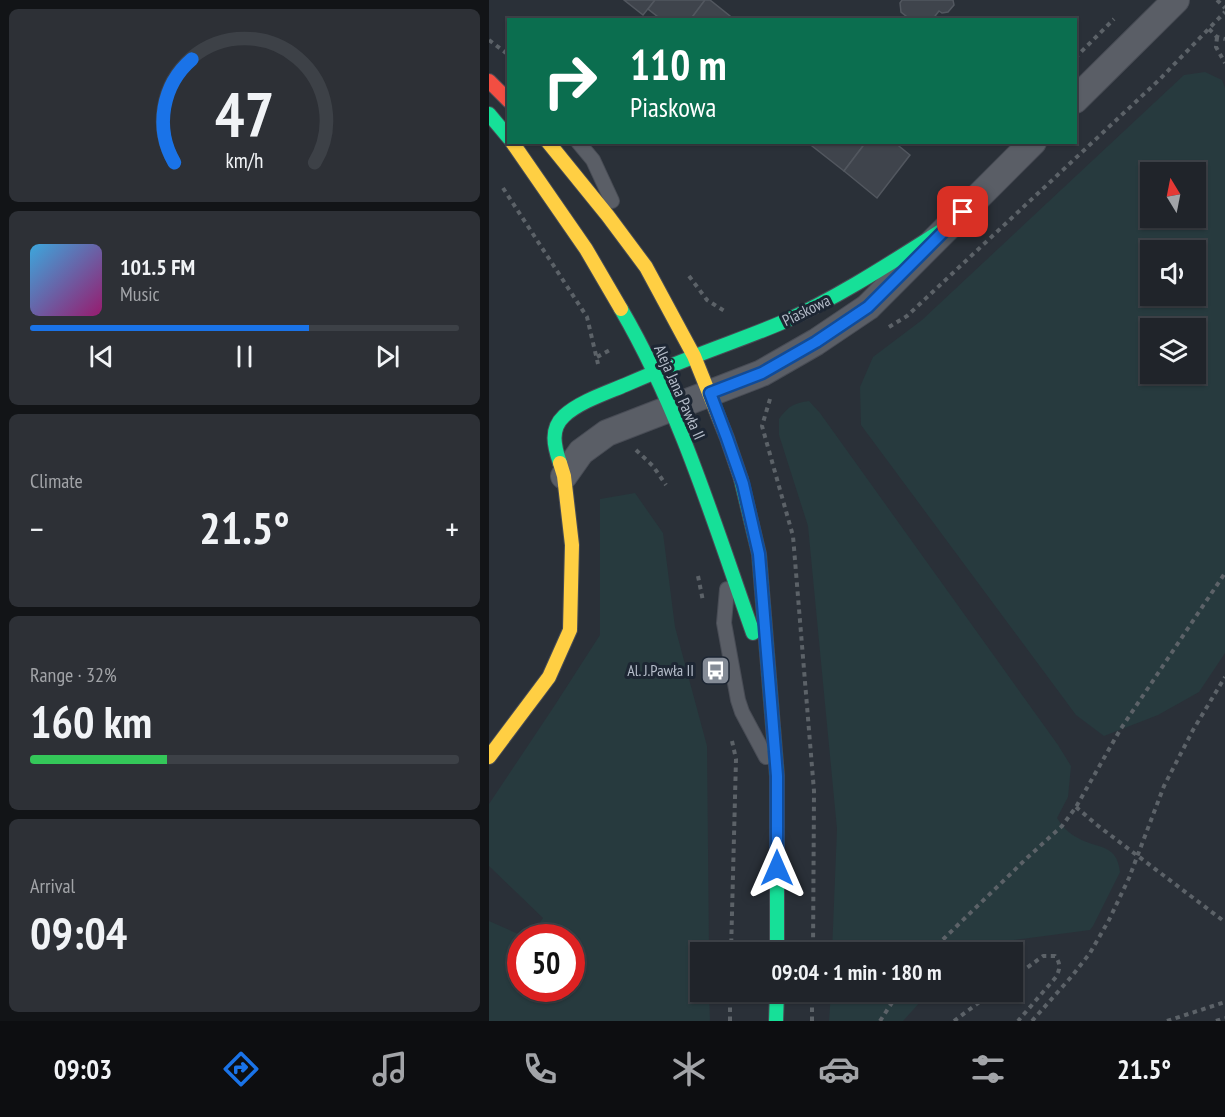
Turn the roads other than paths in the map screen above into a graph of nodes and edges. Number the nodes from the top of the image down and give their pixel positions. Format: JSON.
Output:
{"nodes":[{"id":1,"x":1176,"y":0,"type":"edge"},
{"id":2,"x":489,"y":73,"type":"edge"},
{"id":3,"x":507,"y":80,"type":"edge"},
{"id":4,"x":489,"y":81,"type":"edge"},
{"id":5,"x":1077,"y":98,"type":"edge"},
{"id":6,"x":507,"y":99,"type":"edge"},
{"id":7,"x":489,"y":114,"type":"edge"},
{"id":8,"x":507,"y":136,"type":"edge"},
{"id":9,"x":513,"y":144,"type":"edge"},
{"id":10,"x":550,"y":144,"type":"edge"},
{"id":11,"x":580,"y":144,"type":"edge"},
{"id":12,"x":1031,"y":144,"type":"edge"},
{"id":13,"x":949,"y":226,"type":"junction"},
{"id":14,"x":634,"y":250,"type":"junction"},
{"id":15,"x":694,"y":356,"type":"junction"},
{"id":16,"x":654,"y":373,"type":"junction"},
{"id":17,"x":710,"y":393,"type":"junction"},
{"id":18,"x":670,"y":408,"type":"junction"},
{"id":19,"x":564,"y":476,"type":"junction"},
{"id":20,"x":729,"y":563,"type":"junction"},
{"id":21,"x":769,"y":678,"type":"junction"},
{"id":22,"x":489,"y":757,"type":"edge"},
{"id":23,"x":777,"y":776,"type":"junction"},
{"id":24,"x":777,"y":942,"type":"edge"},
{"id":25,"x":776,"y":1002,"type":"edge"},
{"id":26,"x":775,"y":1021,"type":"edge"}],
"edges":[{"from":1,"to":5,"type":"street"},
{"from":2,"to":3,"type":"lane"},
{"from":4,"to":6,"type":"main road"},
{"from":7,"to":8,"type":"main road"},
{"from":9,"to":16,"type":"main road","name":"Aleja Jana Pawła II"},
{"from":10,"to":14,"type":"main road","name":"Aleja Jana Pawła II"},
{"from":11,"to":14,"type":"lane"},
{"from":12,"to":13,"type":"street","name":"Piaskowa"},
{"from":13,"to":15,"type":"main road","name":"Piaskowa"},
{"from":13,"to":17,"type":"street","name":"Piaskowa"},
{"from":14,"to":15,"type":"main road","name":"Aleja Jana Pawła II"},
{"from":15,"to":16,"type":"main road","name":"Piaskowa"},
{"from":15,"to":17,"type":"main road","name":"Aleja Jana Pawła II"},
{"from":16,"to":18,"type":"main road","name":"Aleja Jana Pawła II"},
{"from":16,"to":19,"type":"main road","name":"Piaskowa"},
{"from":17,"to":18,"type":"street","name":"Piaskowa"},
{"from":17,"to":21,"type":"main road","name":"Aleja Jana Pawła II"},
{"from":18,"to":19,"type":"street","name":"Piaskowa"},
{"from":18,"to":20,"type":"main road","name":"Aleja Jana Pawła II"},
{"from":19,"to":22,"type":"main road","name":"Piaskowa"},
{"from":20,"to":21,"type":"main road","name":"Aleja Jana Pawła II"},
{"from":20,"to":23,"type":"lane"},
{"from":21,"to":23,"type":"main road","name":"Aleja Jana Pawła II"},
{"from":23,"to":24,"type":"main road","name":"Aleja Jana Pawła II"},
{"from":25,"to":26,"type":"main road"}]}
